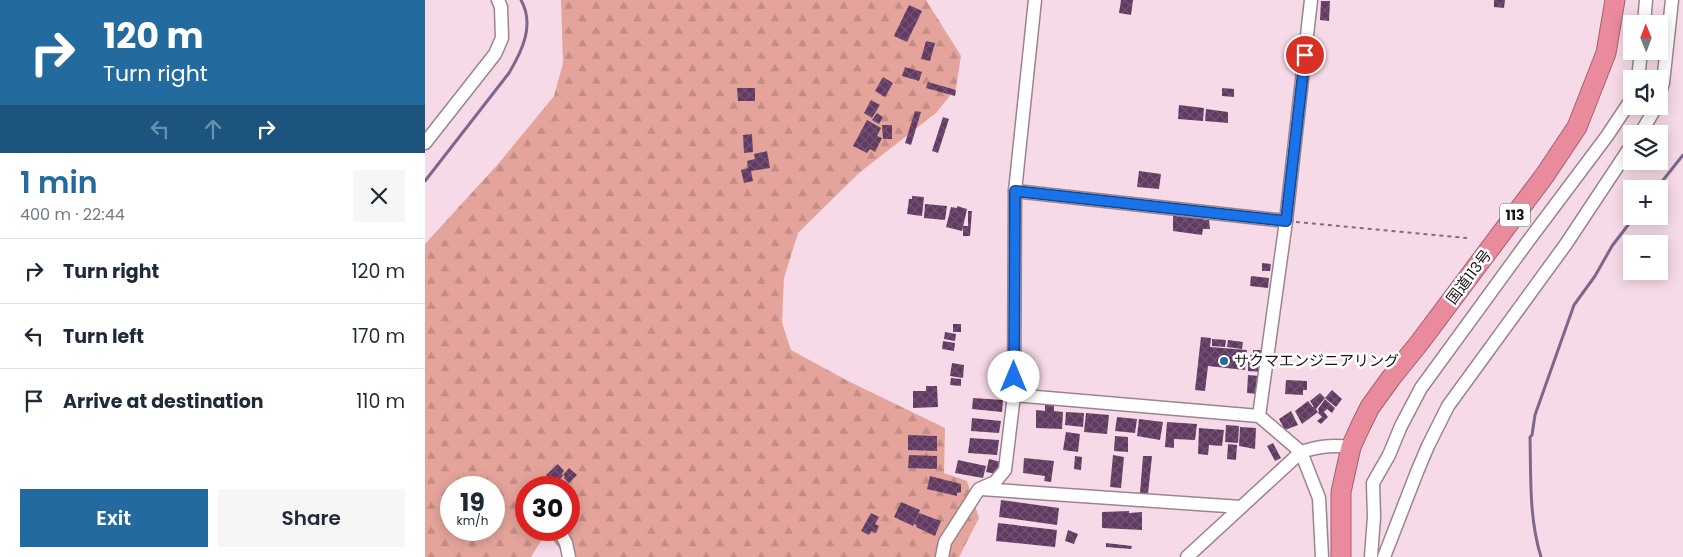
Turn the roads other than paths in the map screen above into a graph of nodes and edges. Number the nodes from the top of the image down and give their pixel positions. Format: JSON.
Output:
{"nodes":[{"id":1,"x":498,"y":0,"type":"edge"},
{"id":2,"x":1035,"y":0,"type":"edge"},
{"id":3,"x":1311,"y":0,"type":"edge"},
{"id":4,"x":1615,"y":0,"type":"edge"},
{"id":5,"x":1646,"y":0,"type":"edge"},
{"id":6,"x":1672,"y":0,"type":"edge"},
{"id":7,"x":1645,"y":15,"type":"edge"},
{"id":8,"x":1665,"y":70,"type":"edge"},
{"id":9,"x":1623,"y":112,"type":"edge"},
{"id":10,"x":425,"y":143,"type":"edge"},
{"id":11,"x":1623,"y":158,"type":"edge"},
{"id":12,"x":1015,"y":191,"type":"junction"},
{"id":13,"x":1286,"y":221,"type":"junction"},
{"id":14,"x":1014,"y":396,"type":"junction"},
{"id":15,"x":1259,"y":416,"type":"junction"},
{"id":16,"x":1351,"y":447,"type":"junction"},
{"id":17,"x":1301,"y":452,"type":"junction"},
{"id":18,"x":979,"y":489,"type":"junction"},
{"id":19,"x":1241,"y":507,"type":"junction"},
{"id":20,"x":565,"y":541,"type":"edge"},
{"id":21,"x":569,"y":557,"type":"edge"},
{"id":22,"x":942,"y":557,"type":"edge"},
{"id":23,"x":1187,"y":557,"type":"edge"},
{"id":24,"x":1323,"y":557,"type":"edge"},
{"id":25,"x":1341,"y":557,"type":"edge"},
{"id":26,"x":1371,"y":557,"type":"edge"},
{"id":27,"x":1384,"y":557,"type":"edge"}],
"edges":[{"from":1,"to":10,"type":"street"},
{"from":2,"to":12,"type":"street"},
{"from":3,"to":13,"type":"street"},
{"from":4,"to":16,"type":"highway","name":"国道113号","number":"113"},
{"from":5,"to":7,"type":"street"},
{"from":6,"to":8,"type":"street"},
{"from":9,"to":26,"type":"street"},
{"from":11,"to":27,"type":"street"},
{"from":12,"to":13,"type":"street"},
{"from":12,"to":14,"type":"street"},
{"from":13,"to":15,"type":"street"},
{"from":14,"to":15,"type":"street"},
{"from":14,"to":18,"type":"street"},
{"from":15,"to":17,"type":"street"},
{"from":16,"to":17,"type":"street"},
{"from":16,"to":25,"type":"highway","name":"国道113号","number":"113"},
{"from":17,"to":19,"type":"street"},
{"from":17,"to":24,"type":"street"},
{"from":18,"to":19,"type":"street"},
{"from":18,"to":22,"type":"street"},
{"from":19,"to":23,"type":"street"},
{"from":20,"to":21,"type":"street"}]}
